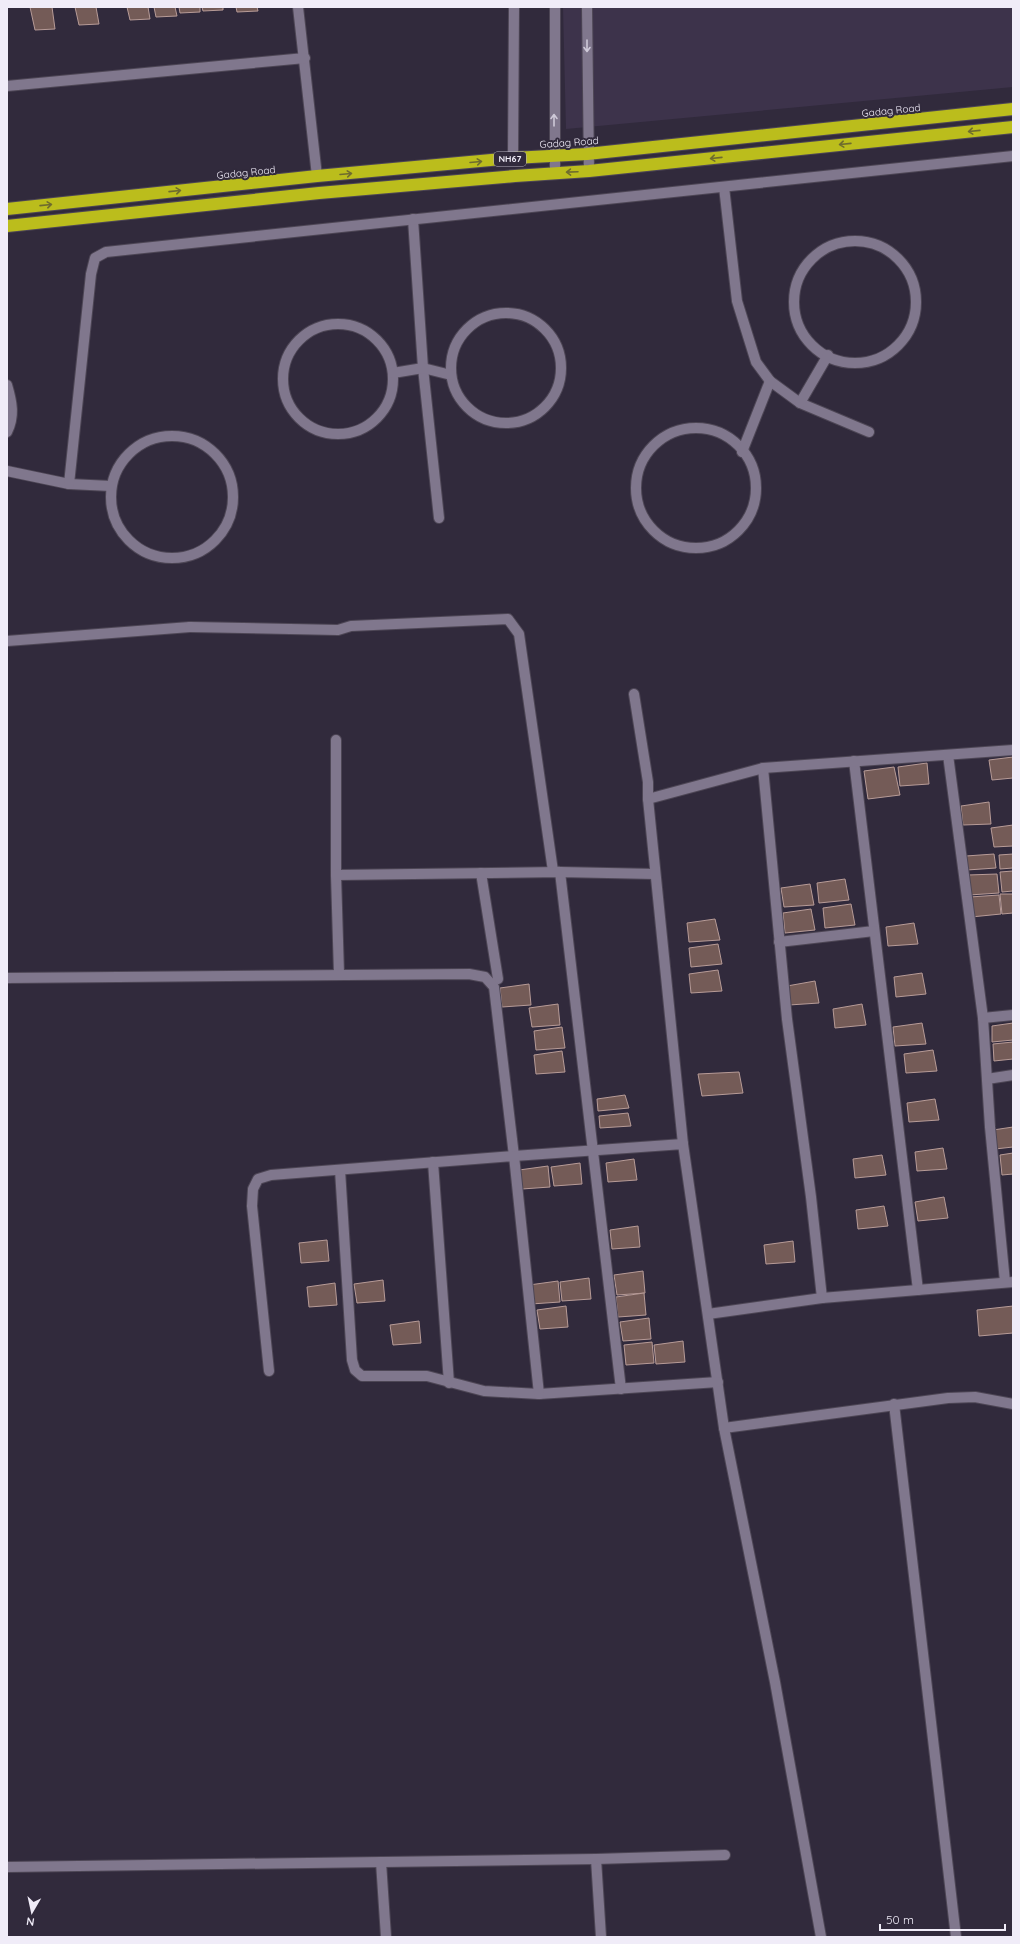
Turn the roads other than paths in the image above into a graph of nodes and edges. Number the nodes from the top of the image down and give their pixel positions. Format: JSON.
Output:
{"nodes":[{"id":1,"x":298,"y":7,"type":"edge"},
{"id":2,"x":514,"y":7,"type":"edge"},
{"id":3,"x":555,"y":7,"type":"edge"},
{"id":4,"x":587,"y":7,"type":"edge"},
{"id":5,"x":305,"y":58,"type":"junction"},
{"id":6,"x":7,"y":86,"type":"edge"},
{"id":7,"x":1013,"y":109,"type":"edge"},
{"id":8,"x":1013,"y":127,"type":"edge"},
{"id":9,"x":587,"y":154,"type":"junction"},
{"id":10,"x":554,"y":155,"type":"junction"},
{"id":11,"x":1013,"y":156,"type":"edge"},
{"id":12,"x":513,"y":158,"type":"junction"},
{"id":13,"x":589,"y":171,"type":"junction"},
{"id":14,"x":555,"y":173,"type":"junction"},
{"id":15,"x":317,"y":176,"type":"junction"},
{"id":16,"x":724,"y":187,"type":"junction"},
{"id":17,"x":7,"y":209,"type":"edge"},
{"id":18,"x":414,"y":220,"type":"junction"},
{"id":19,"x":7,"y":226,"type":"edge"},
{"id":20,"x":828,"y":355,"type":"junction"},
{"id":21,"x":423,"y":368,"type":"junction"},
{"id":22,"x":393,"y":373,"type":"junction"},
{"id":23,"x":451,"y":375,"type":"junction"},
{"id":24,"x":770,"y":381,"type":"junction"},
{"id":25,"x":7,"y":385,"type":"edge"},
{"id":26,"x":800,"y":403,"type":"junction"},
{"id":27,"x":7,"y":432,"type":"edge"},
{"id":28,"x":870,"y":432,"type":"dead end"},
{"id":29,"x":742,"y":452,"type":"junction"},
{"id":30,"x":7,"y":471,"type":"edge"},
{"id":31,"x":69,"y":484,"type":"junction"},
{"id":32,"x":111,"y":486,"type":"junction"},
{"id":33,"x":439,"y":518,"type":"dead end"},
{"id":34,"x":7,"y":641,"type":"edge"},
{"id":35,"x":634,"y":694,"type":"dead end"},
{"id":36,"x":336,"y":740,"type":"dead end"},
{"id":37,"x":1013,"y":750,"type":"edge"},
{"id":38,"x":948,"y":756,"type":"junction"},
{"id":39,"x":854,"y":761,"type":"junction"},
{"id":40,"x":763,"y":768,"type":"junction"},
{"id":41,"x":648,"y":800,"type":"junction"},
{"id":42,"x":560,"y":872,"type":"junction"},
{"id":43,"x":481,"y":873,"type":"junction"},
{"id":44,"x":654,"y":874,"type":"junction"},
{"id":45,"x":336,"y":875,"type":"junction"},
{"id":46,"x":874,"y":931,"type":"junction"},
{"id":47,"x":780,"y":942,"type":"junction"},
{"id":48,"x":339,"y":974,"type":"junction"},
{"id":49,"x":7,"y":978,"type":"edge"},
{"id":50,"x":498,"y":979,"type":"dead end"},
{"id":51,"x":1013,"y":1014,"type":"edge"},
{"id":52,"x":983,"y":1018,"type":"junction"},
{"id":53,"x":1013,"y":1076,"type":"edge"},
{"id":54,"x":987,"y":1079,"type":"junction"},
{"id":55,"x":683,"y":1144,"type":"junction"},
{"id":56,"x":592,"y":1150,"type":"junction"},
{"id":57,"x":514,"y":1156,"type":"junction"},
{"id":58,"x":433,"y":1162,"type":"junction"},
{"id":59,"x":340,"y":1170,"type":"junction"},
{"id":60,"x":1009,"y":1282,"type":"edge"},
{"id":61,"x":918,"y":1290,"type":"junction"},
{"id":62,"x":822,"y":1298,"type":"junction"},
{"id":63,"x":708,"y":1314,"type":"junction"},
{"id":64,"x":269,"y":1371,"type":"dead end"},
{"id":65,"x":718,"y":1382,"type":"junction"},
{"id":66,"x":449,"y":1383,"type":"junction"},
{"id":67,"x":622,"y":1389,"type":"junction"},
{"id":68,"x":539,"y":1394,"type":"junction"},
{"id":69,"x":894,"y":1404,"type":"junction"},
{"id":70,"x":1013,"y":1404,"type":"edge"},
{"id":71,"x":724,"y":1428,"type":"junction"},
{"id":72,"x":725,"y":1855,"type":"dead end"},
{"id":73,"x":596,"y":1859,"type":"junction"},
{"id":74,"x":381,"y":1862,"type":"junction"},
{"id":75,"x":7,"y":1866,"type":"edge"},
{"id":76,"x":386,"y":1937,"type":"edge"},
{"id":77,"x":601,"y":1937,"type":"edge"},
{"id":78,"x":821,"y":1937,"type":"edge"},
{"id":79,"x":956,"y":1937,"type":"edge"}],
"edges":[{"from":1,"to":5,"type":"street"},
{"from":2,"to":12,"type":"street"},
{"from":10,"to":3,"type":"street","one_way":true},
{"from":4,"to":9,"type":"street","one_way":true},
{"from":5,"to":6,"type":"street"},
{"from":5,"to":15,"type":"street"},
{"from":7,"to":9,"type":"highway","name":"Gadag Road","number":"NH67"},
{"from":8,"to":13,"type":"highway","number":"NH67","one_way":true},
{"from":9,"to":10,"type":"highway","name":"Gadag Road","number":"NH67"},
{"from":9,"to":13,"type":"street"},
{"from":10,"to":12,"type":"highway","name":"Gadag Road","number":"NH67"},
{"from":10,"to":14,"type":"street"},
{"from":11,"to":16,"type":"street"},
{"from":15,"to":12,"type":"highway","name":"Gadag Road","number":"NH67","one_way":true},
{"from":13,"to":14,"type":"highway","number":"NH67","one_way":true},
{"from":14,"to":19,"type":"highway","number":"NH67"},
{"from":17,"to":15,"type":"highway","name":"Gadag Road","number":"NH67","one_way":true},
{"from":16,"to":18,"type":"street"},
{"from":16,"to":24,"type":"street"},
{"from":18,"to":21,"type":"street"},
{"from":18,"to":31,"type":"street"},
{"from":20,"to":20,"type":"street"},
{"from":20,"to":26,"type":"street"},
{"from":21,"to":22,"type":"street"},
{"from":21,"to":23,"type":"street"},
{"from":21,"to":33,"type":"street"},
{"from":22,"to":22,"type":"street"},
{"from":23,"to":23,"type":"street"},
{"from":24,"to":26,"type":"street"},
{"from":24,"to":29,"type":"street"},
{"from":25,"to":27,"type":"street"},
{"from":26,"to":28,"type":"street"},
{"from":29,"to":29,"type":"street"},
{"from":30,"to":31,"type":"street"},
{"from":31,"to":32,"type":"street"},
{"from":32,"to":32,"type":"street"},
{"from":34,"to":42,"type":"street"},
{"from":35,"to":41,"type":"street"},
{"from":36,"to":45,"type":"street"},
{"from":37,"to":38,"type":"street"},
{"from":38,"to":39,"type":"street"},
{"from":38,"to":52,"type":"street"},
{"from":39,"to":40,"type":"street"},
{"from":39,"to":46,"type":"street"},
{"from":40,"to":41,"type":"street"},
{"from":40,"to":47,"type":"street"},
{"from":41,"to":44,"type":"street"},
{"from":42,"to":43,"type":"street"},
{"from":42,"to":44,"type":"street"},
{"from":42,"to":56,"type":"street"},
{"from":43,"to":45,"type":"street"},
{"from":43,"to":50,"type":"street"},
{"from":44,"to":55,"type":"street"},
{"from":45,"to":48,"type":"street"},
{"from":46,"to":47,"type":"street"},
{"from":46,"to":61,"type":"street"},
{"from":47,"to":62,"type":"street"},
{"from":48,"to":49,"type":"street"},
{"from":48,"to":57,"type":"street"},
{"from":51,"to":52,"type":"street"},
{"from":52,"to":54,"type":"street"},
{"from":53,"to":54,"type":"street"},
{"from":54,"to":60,"type":"street"},
{"from":55,"to":56,"type":"street"},
{"from":55,"to":63,"type":"street"},
{"from":56,"to":57,"type":"street"},
{"from":56,"to":67,"type":"street"},
{"from":57,"to":58,"type":"street"},
{"from":57,"to":68,"type":"street"},
{"from":58,"to":59,"type":"street"},
{"from":58,"to":66,"type":"street"},
{"from":59,"to":64,"type":"street"},
{"from":59,"to":66,"type":"street"},
{"from":60,"to":61,"type":"street"},
{"from":61,"to":62,"type":"street"},
{"from":62,"to":63,"type":"street"},
{"from":63,"to":65,"type":"street"},
{"from":65,"to":67,"type":"street"},
{"from":65,"to":71,"type":"street"},
{"from":66,"to":68,"type":"street"},
{"from":67,"to":68,"type":"street"},
{"from":69,"to":70,"type":"street"},
{"from":69,"to":71,"type":"street"},
{"from":69,"to":79,"type":"street"},
{"from":71,"to":78,"type":"street"},
{"from":72,"to":73,"type":"street"},
{"from":73,"to":74,"type":"street"},
{"from":73,"to":77,"type":"street"},
{"from":74,"to":75,"type":"street"},
{"from":74,"to":76,"type":"street"}]}
